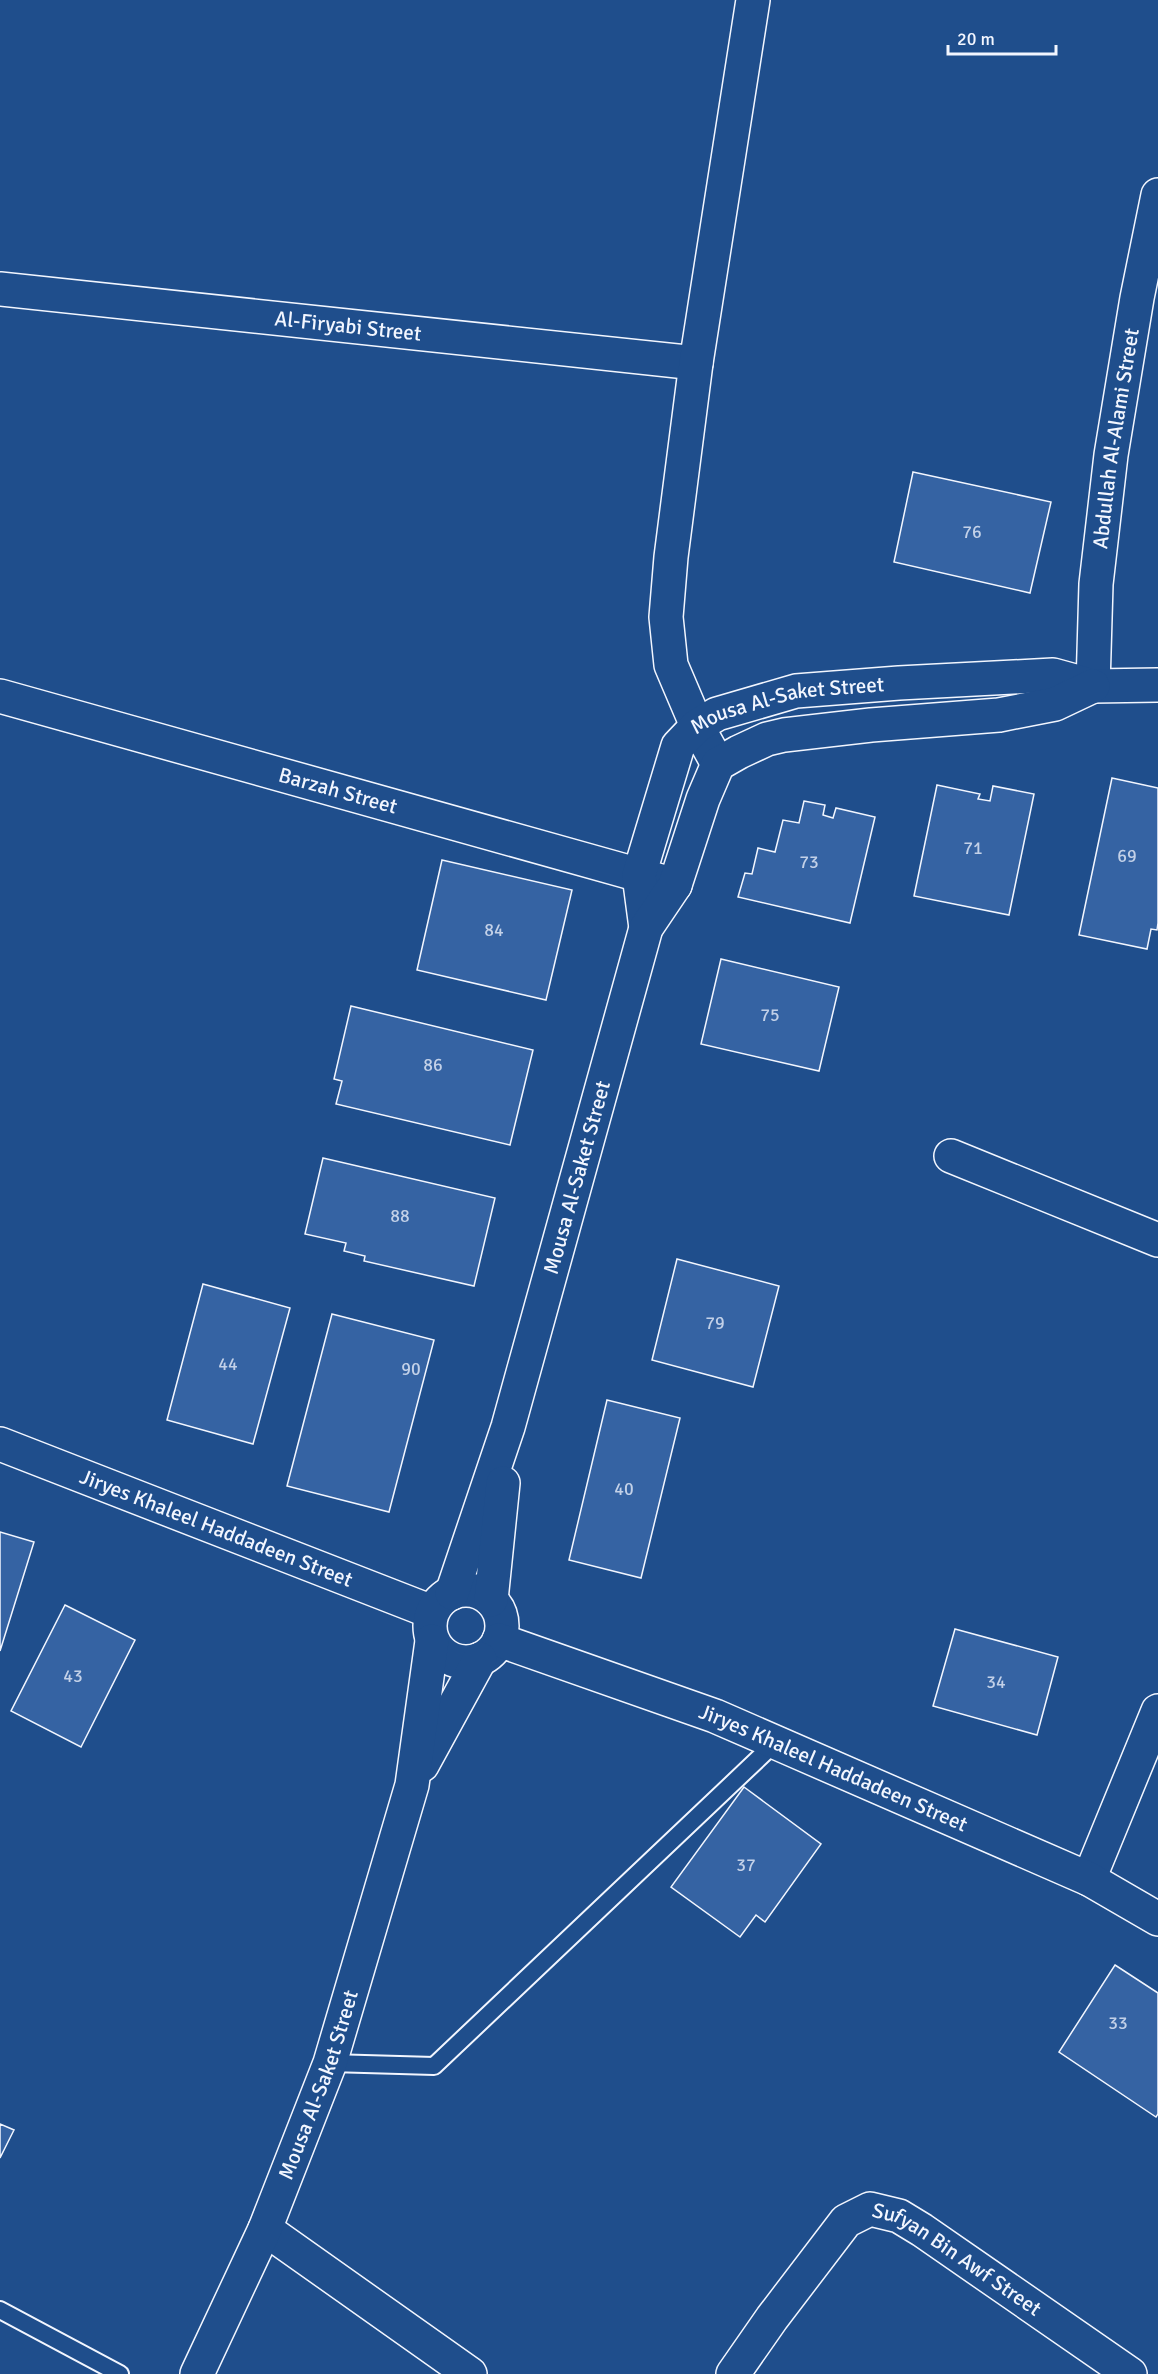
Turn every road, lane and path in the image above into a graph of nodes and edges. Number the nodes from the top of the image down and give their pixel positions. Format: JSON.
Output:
{"nodes":[{"id":1,"x":753,"y":0,"type":"edge"},
{"id":2,"x":1158,"y":195,"type":"edge"},
{"id":3,"x":0,"y":289,"type":"edge"},
{"id":4,"x":696,"y":363,"type":"junction"},
{"id":5,"x":1158,"y":685,"type":"edge"},
{"id":6,"x":1093,"y":686,"type":"junction"},
{"id":7,"x":0,"y":696,"type":"edge"},
{"id":8,"x":697,"y":726,"type":"junction"},
{"id":9,"x":718,"y":764,"type":"junction"},
{"id":10,"x":639,"y":876,"type":"junction"},
{"id":11,"x":675,"y":885,"type":"junction"},
{"id":12,"x":646,"y":928,"type":"junction"},
{"id":13,"x":951,"y":1156,"type":"dead end"},
{"id":14,"x":1158,"y":1240,"type":"edge"},
{"id":15,"x":508,"y":1427,"type":"junction"},
{"id":16,"x":0,"y":1444,"type":"edge"},
{"id":17,"x":491,"y":1600,"type":"junction"},
{"id":18,"x":438,"y":1615,"type":"junction"},
{"id":19,"x":490,"y":1650,"type":"junction"},
{"id":20,"x":1158,"y":1711,"type":"edge"},
{"id":21,"x":776,"y":1742,"type":"junction"},
{"id":22,"x":412,"y":1785,"type":"junction"},
{"id":23,"x":1089,"y":1879,"type":"junction"},
{"id":24,"x":1158,"y":1919,"type":"edge"},
{"id":25,"x":330,"y":2063,"type":"junction"},
{"id":26,"x":266,"y":2229,"type":"junction"},
{"id":27,"x":0,"y":2310,"type":"edge"},
{"id":28,"x":120,"y":2374,"type":"edge"},
{"id":29,"x":197,"y":2374,"type":"edge"},
{"id":30,"x":470,"y":2374,"type":"edge"},
{"id":31,"x":733,"y":2374,"type":"edge"},
{"id":32,"x":1130,"y":2374,"type":"edge"}],
"edges":[{"from":1,"to":4,"type":"street"},
{"from":2,"to":6,"type":"street","name":"Abdullah Al-Alami Street"},
{"from":3,"to":4,"type":"street","name":"Al-Firyabi Street"},
{"from":4,"to":8,"type":"street"},
{"from":5,"to":6,"type":"street","name":"Mousa Al-Saket Street"},
{"from":6,"to":8,"type":"street","name":"Mousa Al-Saket Street"},
{"from":6,"to":9,"type":"street","name":"Mousa Al-Saket Street"},
{"from":7,"to":10,"type":"street","name":"Barzah Street"},
{"from":8,"to":9,"type":"street"},
{"from":8,"to":10,"type":"street","name":"Mousa Al-Saket Street"},
{"from":9,"to":11,"type":"street","name":"Mousa Al-Saket Street"},
{"from":10,"to":11,"type":"street","name":"Barzah Street"},
{"from":10,"to":12,"type":"street","name":"Mousa Al-Saket Street"},
{"from":11,"to":12,"type":"street","name":"Mousa Al-Saket Street"},
{"from":12,"to":15,"type":"street","name":"Mousa Al-Saket Street"},
{"from":13,"to":14,"type":"street"},
{"from":15,"to":17,"type":"street","name":"Mousa Al-Saket Street"},
{"from":15,"to":18,"type":"street","name":"Mousa Al-Saket Street"},
{"from":16,"to":18,"type":"street","name":"Jiryes Khaleel Haddadeen Street"},
{"from":17,"to":18,"type":"street"},
{"from":17,"to":19,"type":"street"},
{"from":18,"to":19,"type":"street"},
{"from":18,"to":22,"type":"street","name":"Mousa Al-Saket Street"},
{"from":19,"to":21,"type":"street","name":"Jiryes Khaleel Haddadeen Street"},
{"from":19,"to":22,"type":"street","name":"Mousa Al-Saket Street"},
{"from":20,"to":23,"type":"street"},
{"from":21,"to":23,"type":"street","name":"Jiryes Khaleel Haddadeen Street"},
{"from":21,"to":25,"type":"lane"},
{"from":22,"to":25,"type":"street","name":"Mousa Al-Saket Street"},
{"from":23,"to":24,"type":"street","name":"Jiryes Khaleel Haddadeen Street"},
{"from":25,"to":26,"type":"street","name":"Mousa Al-Saket Street"},
{"from":26,"to":29,"type":"street","name":"Mousa Al-Saket Street"},
{"from":26,"to":30,"type":"street"},
{"from":27,"to":28,"type":"lane"},
{"from":31,"to":32,"type":"street","name":"Sufyan Bin Awf Street"}]}
